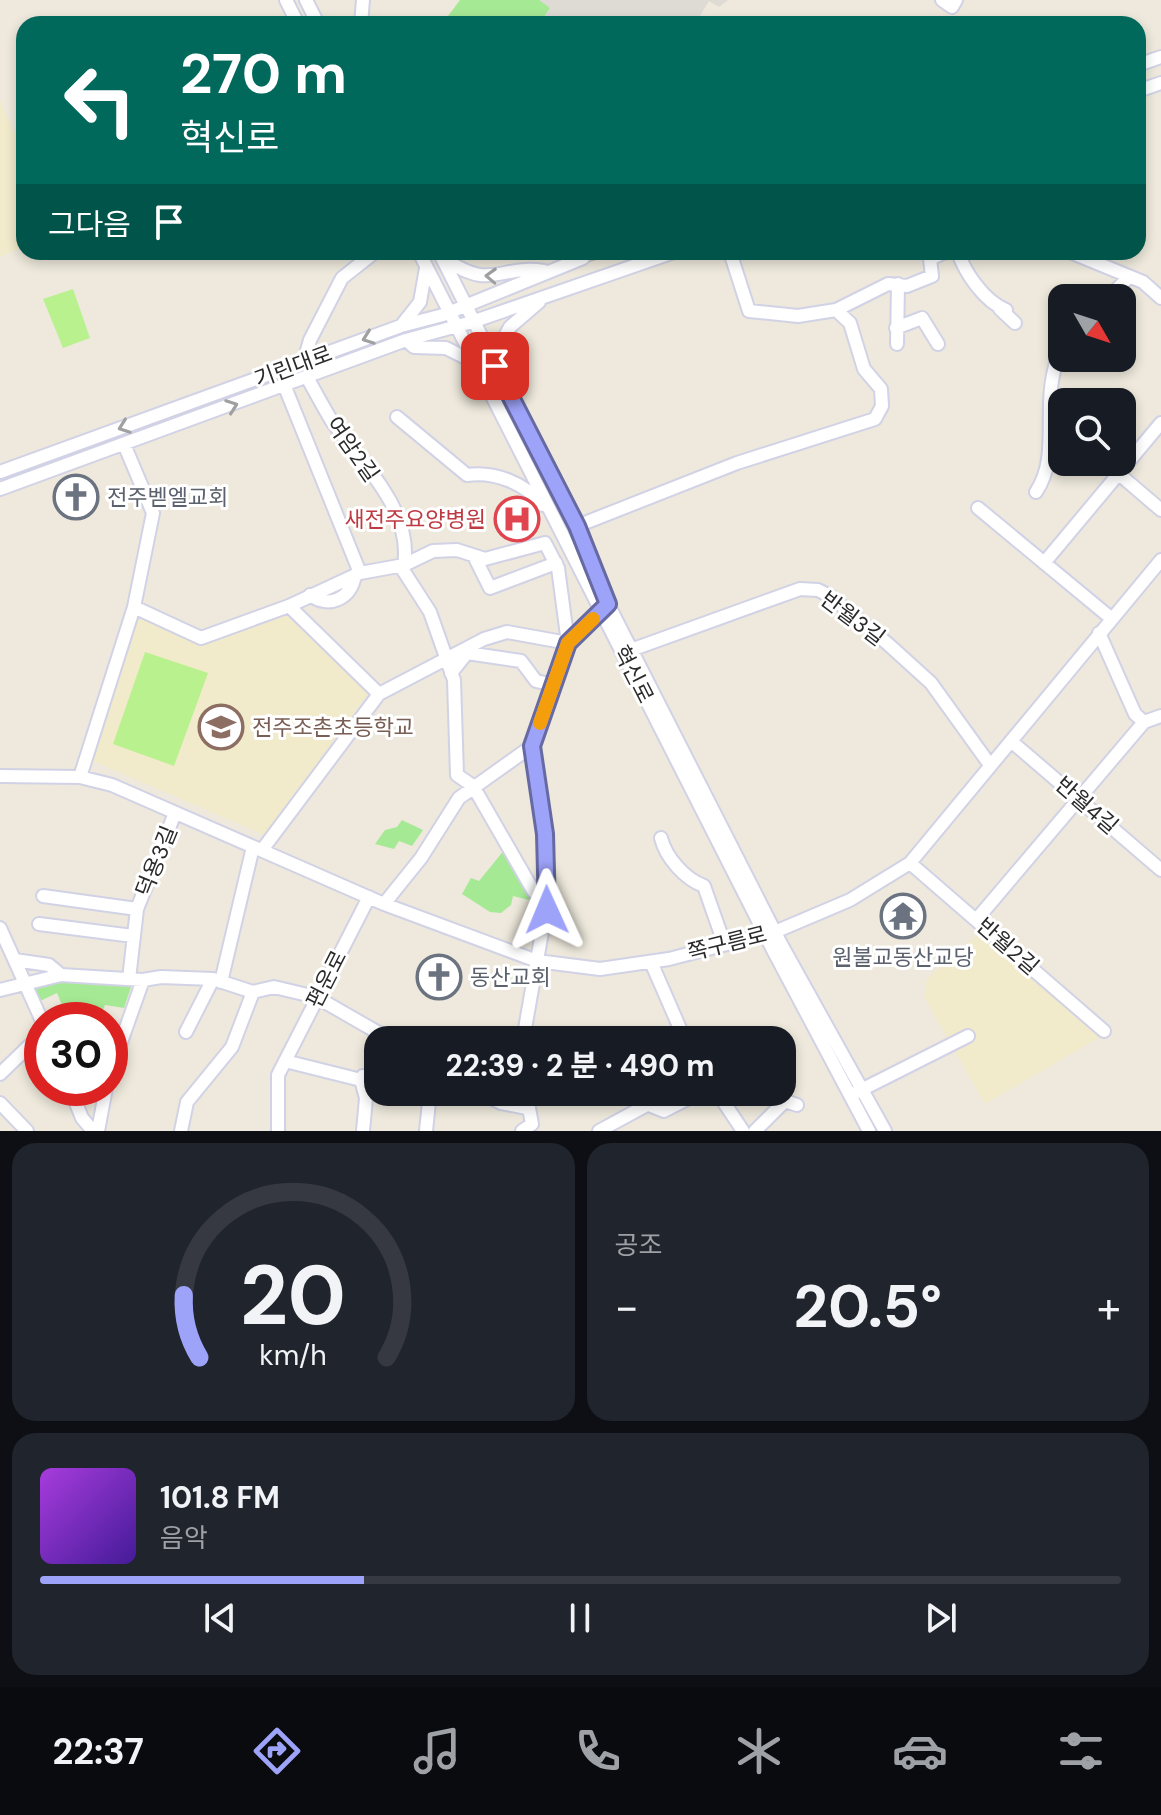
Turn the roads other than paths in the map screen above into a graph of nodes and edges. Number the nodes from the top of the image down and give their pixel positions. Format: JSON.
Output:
{"nodes":[{"id":1,"x":942,"y":0,"type":"edge"},
{"id":2,"x":956,"y":0,"type":"edge"},
{"id":3,"x":365,"y":260,"type":"edge"},
{"id":4,"x":423,"y":260,"type":"edge"},
{"id":5,"x":443,"y":260,"type":"edge"},
{"id":6,"x":447,"y":260,"type":"edge"},
{"id":7,"x":577,"y":260,"type":"edge"},
{"id":8,"x":651,"y":260,"type":"edge"},
{"id":9,"x":733,"y":260,"type":"edge"},
{"id":10,"x":930,"y":260,"type":"edge"},
{"id":11,"x":961,"y":260,"type":"edge"},
{"id":12,"x":1089,"y":260,"type":"edge"},
{"id":13,"x":426,"y":265,"type":"junction"},
{"id":14,"x":544,"y":271,"type":"junction"},
{"id":15,"x":1129,"y":277,"type":"junction"},
{"id":16,"x":898,"y":284,"type":"junction"},
{"id":17,"x":1122,"y":284,"type":"edge"},
{"id":18,"x":544,"y":297,"type":"junction"},
{"id":19,"x":1161,"y":298,"type":"edge"},
{"id":20,"x":465,"y":306,"type":"junction"},
{"id":21,"x":836,"y":310,"type":"junction"},
{"id":22,"x":451,"y":313,"type":"junction"},
{"id":23,"x":472,"y":322,"type":"junction"},
{"id":24,"x":1015,"y":323,"type":"dead end"},
{"id":25,"x":401,"y":326,"type":"junction"},
{"id":26,"x":457,"y":326,"type":"junction"},
{"id":27,"x":896,"y":328,"type":"junction"},
{"id":28,"x":406,"y":340,"type":"junction"},
{"id":29,"x":897,"y":344,"type":"dead end"},
{"id":30,"x":938,"y":344,"type":"dead end"},
{"id":31,"x":304,"y":361,"type":"junction"},
{"id":32,"x":477,"y":364,"type":"junction"},
{"id":33,"x":495,"y":366,"type":"junction"},
{"id":34,"x":1051,"y":372,"type":"edge"},
{"id":35,"x":308,"y":379,"type":"junction"},
{"id":36,"x":285,"y":387,"type":"junction"},
{"id":37,"x":397,"y":417,"type":"dead end"},
{"id":38,"x":1161,"y":423,"type":"edge"},
{"id":39,"x":124,"y":444,"type":"junction"},
{"id":40,"x":1136,"y":453,"type":"edge"},
{"id":41,"x":0,"y":472,"type":"edge"},
{"id":42,"x":1117,"y":476,"type":"edge"},
{"id":43,"x":1121,"y":476,"type":"edge"},
{"id":44,"x":0,"y":489,"type":"edge"},
{"id":45,"x":1036,"y":492,"type":"dead end"},
{"id":46,"x":548,"y":505,"type":"junction"},
{"id":47,"x":978,"y":508,"type":"dead end"},
{"id":48,"x":1161,"y":510,"type":"edge"},
{"id":49,"x":577,"y":526,"type":"junction"},
{"id":50,"x":474,"y":556,"type":"junction"},
{"id":51,"x":1161,"y":560,"type":"edge"},
{"id":52,"x":1044,"y":563,"type":"junction"},
{"id":53,"x":402,"y":566,"type":"junction"},
{"id":54,"x":557,"y":566,"type":"junction"},
{"id":55,"x":358,"y":574,"type":"junction"},
{"id":56,"x":289,"y":606,"type":"junction"},
{"id":57,"x":134,"y":607,"type":"junction"},
{"id":58,"x":604,"y":607,"type":"junction"},
{"id":59,"x":1112,"y":619,"type":"junction"},
{"id":60,"x":1099,"y":633,"type":"junction"},
{"id":61,"x":568,"y":643,"type":"junction"},
{"id":62,"x":627,"y":651,"type":"junction"},
{"id":63,"x":446,"y":658,"type":"junction"},
{"id":64,"x":451,"y":673,"type":"junction"},
{"id":65,"x":554,"y":685,"type":"junction"},
{"id":66,"x":379,"y":694,"type":"junction"},
{"id":67,"x":1161,"y":716,"type":"edge"},
{"id":68,"x":1144,"y":722,"type":"junction"},
{"id":69,"x":1011,"y":741,"type":"junction"},
{"id":70,"x":532,"y":746,"type":"junction"},
{"id":71,"x":990,"y":765,"type":"junction"},
{"id":72,"x":0,"y":776,"type":"edge"},
{"id":73,"x":80,"y":777,"type":"junction"},
{"id":74,"x":473,"y":786,"type":"junction"},
{"id":75,"x":1080,"y":800,"type":"junction"},
{"id":76,"x":175,"y":813,"type":"junction"},
{"id":77,"x":661,"y":838,"type":"dead end"},
{"id":78,"x":258,"y":849,"type":"junction"},
{"id":79,"x":910,"y":863,"type":"junction"},
{"id":80,"x":1161,"y":870,"type":"edge"},
{"id":81,"x":43,"y":896,"type":"dead end"},
{"id":82,"x":369,"y":897,"type":"junction"},
{"id":83,"x":548,"y":898,"type":"junction"},
{"id":84,"x":384,"y":904,"type":"junction"},
{"id":85,"x":137,"y":909,"type":"junction"},
{"id":86,"x":977,"y":919,"type":"junction"},
{"id":87,"x":39,"y":924,"type":"dead end"},
{"id":88,"x":0,"y":928,"type":"edge"},
{"id":89,"x":771,"y":932,"type":"junction"},
{"id":90,"x":133,"y":936,"type":"junction"},
{"id":91,"x":724,"y":943,"type":"junction"},
{"id":92,"x":15,"y":960,"type":"junction"},
{"id":93,"x":537,"y":961,"type":"junction"},
{"id":94,"x":651,"y":962,"type":"junction"},
{"id":95,"x":61,"y":975,"type":"junction"},
{"id":96,"x":129,"y":979,"type":"junction"},
{"id":97,"x":143,"y":980,"type":"junction"},
{"id":98,"x":217,"y":980,"type":"junction"},
{"id":99,"x":26,"y":984,"type":"junction"},
{"id":100,"x":0,"y":990,"type":"edge"},
{"id":101,"x":253,"y":992,"type":"junction"},
{"id":102,"x":316,"y":997,"type":"junction"},
{"id":103,"x":33,"y":1002,"type":"edge"},
{"id":104,"x":128,"y":1022,"type":"edge"},
{"id":105,"x":367,"y":1026,"type":"edge"},
{"id":106,"x":525,"y":1026,"type":"edge"},
{"id":107,"x":679,"y":1026,"type":"edge"},
{"id":108,"x":1104,"y":1031,"type":"dead end"},
{"id":109,"x":186,"y":1032,"type":"dead end"},
{"id":110,"x":968,"y":1036,"type":"dead end"},
{"id":111,"x":24,"y":1051,"type":"edge"},
{"id":112,"x":285,"y":1061,"type":"junction"},
{"id":113,"x":0,"y":1074,"type":"edge"},
{"id":114,"x":364,"y":1076,"type":"edge"},
{"id":115,"x":361,"y":1080,"type":"junction"},
{"id":116,"x":857,"y":1092,"type":"junction"},
{"id":117,"x":0,"y":1103,"type":"edge"},
{"id":118,"x":797,"y":1105,"type":"dead end"},
{"id":119,"x":77,"y":1106,"type":"edge"},
{"id":120,"x":102,"y":1106,"type":"edge"},
{"id":121,"x":429,"y":1106,"type":"edge"},
{"id":122,"x":517,"y":1106,"type":"edge"},
{"id":123,"x":645,"y":1106,"type":"joint"},
{"id":124,"x":674,"y":1106,"type":"edge"},
{"id":125,"x":724,"y":1106,"type":"edge"},
{"id":126,"x":527,"y":1108,"type":"joint"},
{"id":127,"x":530,"y":1129,"type":"edge"},
{"id":128,"x":736,"y":1129,"type":"edge"},
{"id":129,"x":27,"y":1131,"type":"edge"},
{"id":130,"x":96,"y":1131,"type":"edge"},
{"id":131,"x":181,"y":1131,"type":"edge"},
{"id":132,"x":278,"y":1131,"type":"edge"},
{"id":133,"x":363,"y":1131,"type":"edge"},
{"id":134,"x":426,"y":1131,"type":"edge"},
{"id":135,"x":599,"y":1131,"type":"edge"},
{"id":136,"x":755,"y":1131,"type":"edge"},
{"id":137,"x":869,"y":1131,"type":"edge"},
{"id":138,"x":885,"y":1131,"type":"edge"}],
"edges":[{"from":1,"to":2,"type":"street"},
{"from":3,"to":31,"type":"street"},
{"from":4,"to":13,"type":"street","name":"혁신로"},
{"from":5,"to":20,"type":"street","name":"혁신로"},
{"from":14,"to":6,"type":"street","one_way":true},
{"from":7,"to":14,"type":"street","name":"기린대로"},
{"from":8,"to":18,"type":"street","name":"기린대로"},
{"from":9,"to":21,"type":"street"},
{"from":10,"to":16,"type":"street"},
{"from":11,"to":24,"type":"street"},
{"from":12,"to":15,"type":"street"},
{"from":13,"to":22,"type":"street","name":"혁신로"},
{"from":13,"to":25,"type":"street"},
{"from":14,"to":20,"type":"street","name":"기린대로"},
{"from":15,"to":17,"type":"street"},
{"from":15,"to":19,"type":"street"},
{"from":16,"to":21,"type":"street"},
{"from":16,"to":27,"type":"street"},
{"from":18,"to":23,"type":"street","name":"기린대로"},
{"from":18,"to":33,"type":"street"},
{"from":20,"to":22,"type":"street","name":"기린대로"},
{"from":20,"to":23,"type":"street","name":"혁신로"},
{"from":21,"to":49,"type":"street"},
{"from":22,"to":25,"type":"street","name":"기린대로"},
{"from":22,"to":26,"type":"street","name":"혁신로"},
{"from":23,"to":26,"type":"street","name":"기린대로"},
{"from":23,"to":33,"type":"street","name":"혁신로"},
{"from":25,"to":31,"type":"street","name":"기린대로","one_way":true},
{"from":26,"to":28,"type":"street","name":"기린대로"},
{"from":26,"to":32,"type":"street","name":"혁신로"},
{"from":27,"to":29,"type":"street"},
{"from":27,"to":30,"type":"street"},
{"from":28,"to":32,"type":"street"},
{"from":28,"to":35,"type":"street","name":"기린대로"},
{"from":31,"to":41,"type":"street","name":"기린대로","one_way":true},
{"from":32,"to":46,"type":"street","name":"혁신로"},
{"from":33,"to":49,"type":"street","name":"혁신로"},
{"from":34,"to":45,"type":"street"},
{"from":35,"to":36,"type":"street","name":"기린대로"},
{"from":35,"to":53,"type":"street","name":"여암2길"},
{"from":39,"to":36,"type":"street","name":"기린대로","one_way":true},
{"from":36,"to":55,"type":"street","name":"기린대로"},
{"from":37,"to":46,"type":"street"},
{"from":38,"to":40,"type":"street"},
{"from":39,"to":44,"type":"street","name":"기린대로"},
{"from":39,"to":57,"type":"street"},
{"from":42,"to":52,"type":"street"},
{"from":43,"to":48,"type":"street"},
{"from":46,"to":58,"type":"street","name":"혁신로"},
{"from":47,"to":52,"type":"street"},
{"from":49,"to":58,"type":"street","name":"혁신로"},
{"from":50,"to":53,"type":"street"},
{"from":50,"to":54,"type":"street"},
{"from":50,"to":54,"type":"street"},
{"from":51,"to":59,"type":"street","name":"쪽구름로"},
{"from":52,"to":59,"type":"street"},
{"from":53,"to":55,"type":"street"},
{"from":53,"to":63,"type":"street","name":"여암2길"},
{"from":54,"to":61,"type":"street"},
{"from":55,"to":56,"type":"street"},
{"from":56,"to":57,"type":"street"},
{"from":56,"to":66,"type":"street"},
{"from":57,"to":73,"type":"street"},
{"from":58,"to":61,"type":"street"},
{"from":58,"to":62,"type":"street","name":"혁신로"},
{"from":59,"to":60,"type":"street","name":"쪽구름로"},
{"from":60,"to":68,"type":"street"},
{"from":60,"to":69,"type":"street","name":"쪽구름로"},
{"from":61,"to":63,"type":"street"},
{"from":61,"to":65,"type":"street"},
{"from":62,"to":71,"type":"street","name":"반월3길"},
{"from":62,"to":89,"type":"street","name":"혁신로"},
{"from":63,"to":64,"type":"street","name":"여암2길"},
{"from":63,"to":66,"type":"street"},
{"from":64,"to":65,"type":"street"},
{"from":64,"to":74,"type":"street","name":"여암2길"},
{"from":65,"to":70,"type":"street"},
{"from":66,"to":78,"type":"street"},
{"from":67,"to":68,"type":"street"},
{"from":68,"to":75,"type":"street"},
{"from":69,"to":71,"type":"street","name":"쪽구름로"},
{"from":69,"to":75,"type":"street","name":"반월4길"},
{"from":70,"to":74,"type":"street"},
{"from":70,"to":83,"type":"street"},
{"from":71,"to":79,"type":"street","name":"쪽구름로"},
{"from":72,"to":73,"type":"street","name":"쪽구름로"},
{"from":73,"to":76,"type":"street","name":"쪽구름로"},
{"from":74,"to":83,"type":"street","name":"여암2길"},
{"from":74,"to":84,"type":"street"},
{"from":75,"to":80,"type":"street","name":"반월4길"},
{"from":75,"to":86,"type":"street"},
{"from":76,"to":78,"type":"street","name":"쪽구름로"},
{"from":76,"to":85,"type":"street","name":"덕용3길"},
{"from":77,"to":91,"type":"street"},
{"from":78,"to":82,"type":"street","name":"쪽구름로"},
{"from":78,"to":98,"type":"street"},
{"from":79,"to":86,"type":"street","name":"반월2길"},
{"from":79,"to":89,"type":"street","name":"쪽구름로"},
{"from":81,"to":85,"type":"street","name":"덕용3길"},
{"from":82,"to":84,"type":"street","name":"쪽구름로"},
{"from":82,"to":102,"type":"street","name":"편운로"},
{"from":83,"to":93,"type":"street"},
{"from":84,"to":93,"type":"street","name":"쪽구름로"},
{"from":85,"to":90,"type":"street","name":"덕용3길"},
{"from":86,"to":108,"type":"street","name":"반월2길"},
{"from":87,"to":90,"type":"street"},
{"from":88,"to":92,"type":"street"},
{"from":89,"to":91,"type":"street","name":"쪽구름로"},
{"from":89,"to":116,"type":"street","name":"혁신로"},
{"from":90,"to":96,"type":"street","name":"덕용3길"},
{"from":91,"to":94,"type":"street","name":"쪽구름로"},
{"from":92,"to":95,"type":"street"},
{"from":92,"to":99,"type":"street"},
{"from":93,"to":94,"type":"street","name":"쪽구름로"},
{"from":93,"to":106,"type":"street"},
{"from":94,"to":107,"type":"street"},
{"from":95,"to":96,"type":"street"},
{"from":95,"to":99,"type":"street"},
{"from":96,"to":97,"type":"street"},
{"from":97,"to":98,"type":"street"},
{"from":97,"to":104,"type":"street"},
{"from":98,"to":101,"type":"street"},
{"from":98,"to":109,"type":"street"},
{"from":99,"to":100,"type":"street"},
{"from":99,"to":103,"type":"street"},
{"from":101,"to":102,"type":"street"},
{"from":101,"to":131,"type":"street"},
{"from":102,"to":105,"type":"street"},
{"from":102,"to":112,"type":"street","name":"편운로"},
{"from":110,"to":116,"type":"street"},
{"from":111,"to":113,"type":"street"},
{"from":112,"to":115,"type":"street"},
{"from":112,"to":132,"type":"street","name":"편운로"},
{"from":114,"to":115,"type":"street"},
{"from":115,"to":133,"type":"street"},
{"from":116,"to":137,"type":"street","name":"혁신로"},
{"from":116,"to":138,"type":"street","name":"혁신로"},
{"from":117,"to":129,"type":"street"},
{"from":118,"to":136,"type":"street"},
{"from":119,"to":130,"type":"street"},
{"from":120,"to":130,"type":"street"},
{"from":121,"to":134,"type":"street"},
{"from":122,"to":126,"type":"street"},
{"from":123,"to":124,"type":"street"},
{"from":123,"to":135,"type":"street"},
{"from":125,"to":128,"type":"street"},
{"from":126,"to":127,"type":"street"}]}
